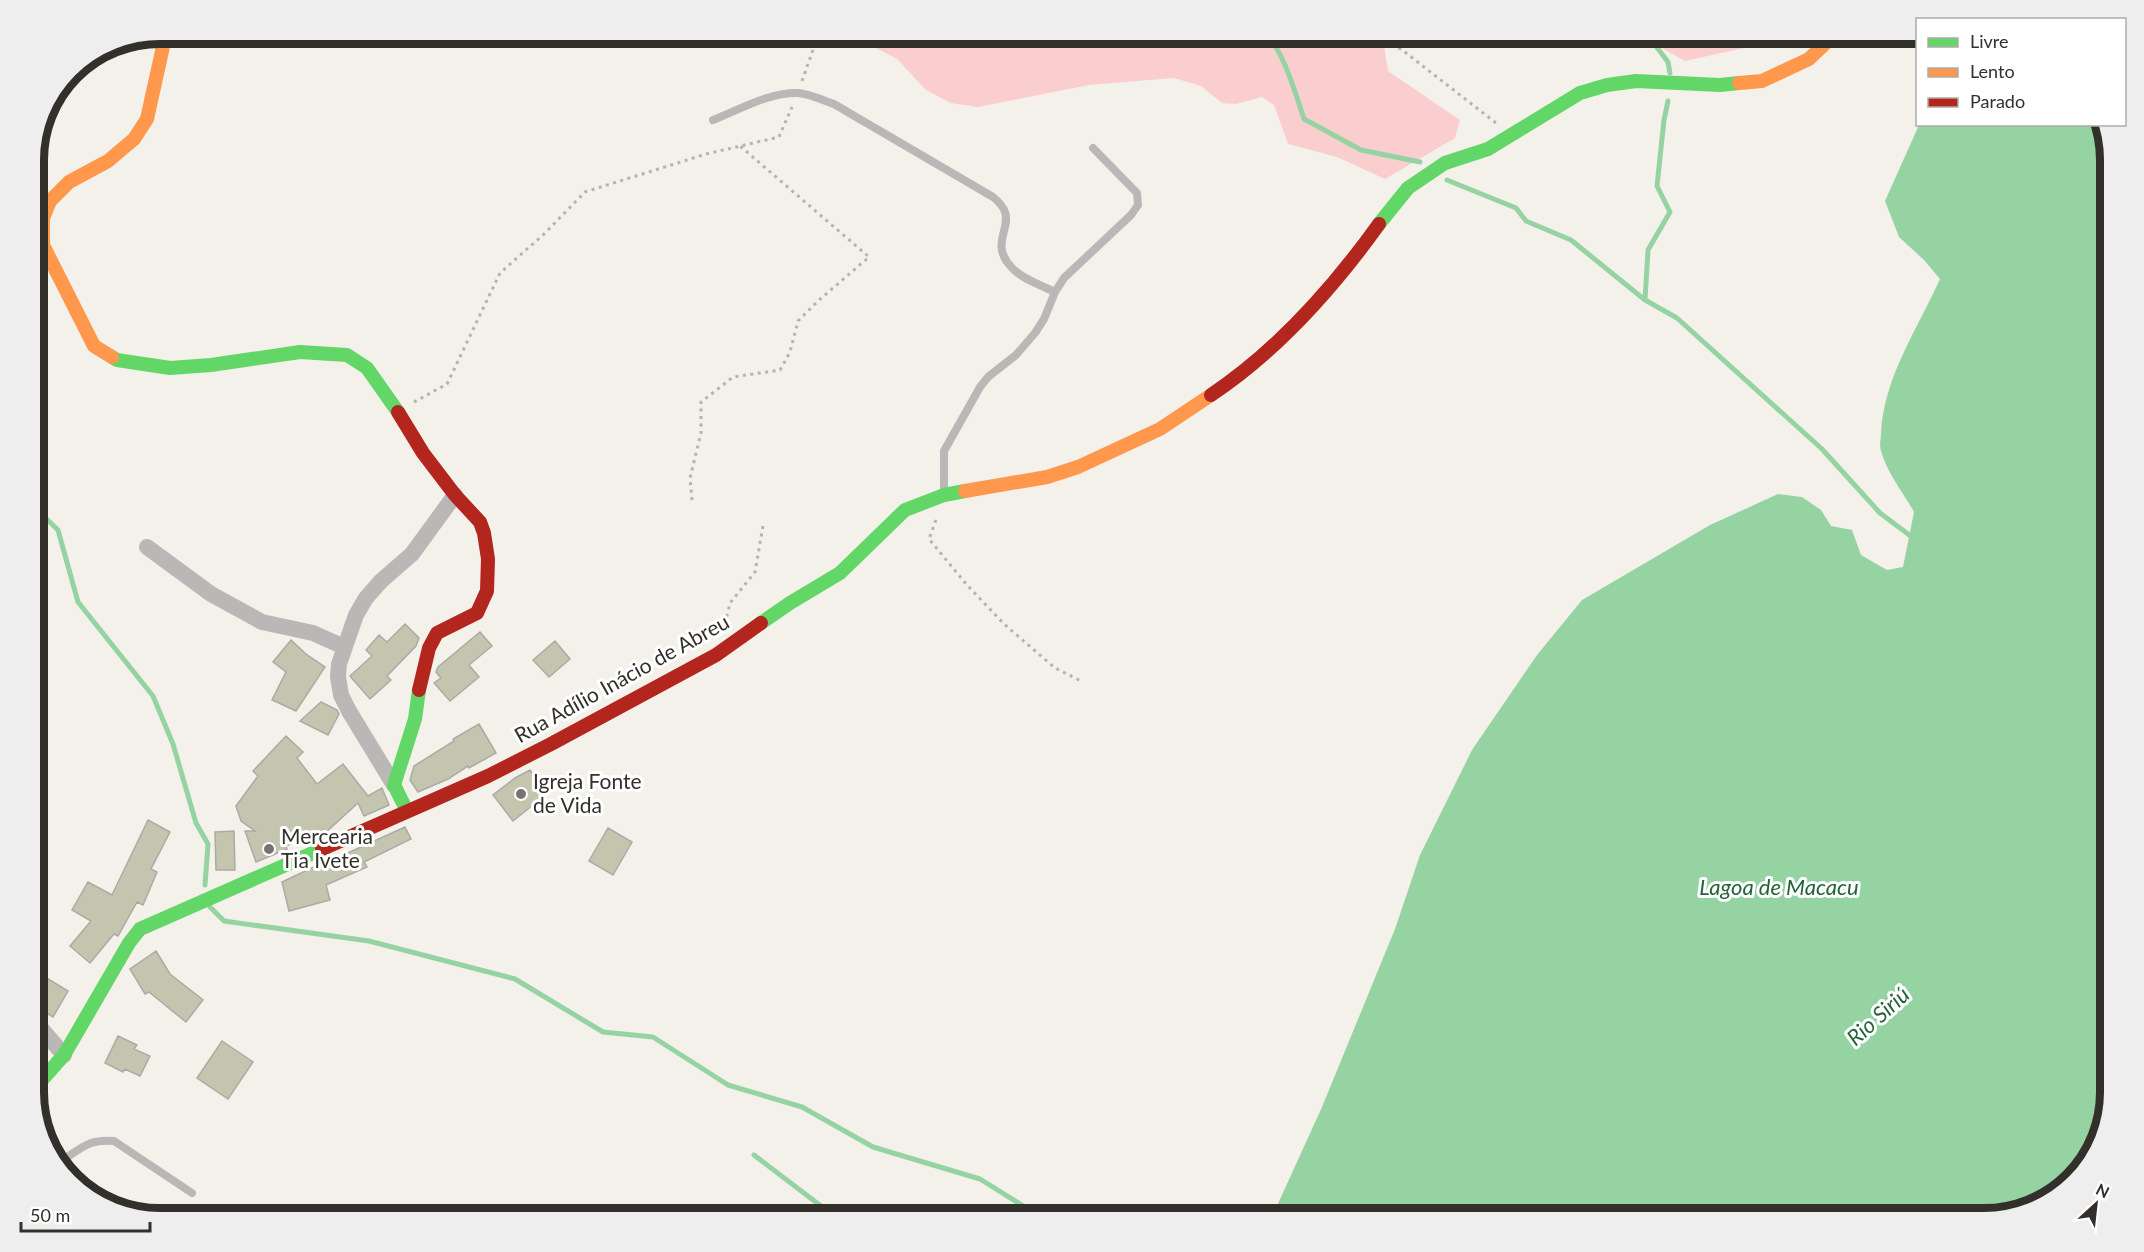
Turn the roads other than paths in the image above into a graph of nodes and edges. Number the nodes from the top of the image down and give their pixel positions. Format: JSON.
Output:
{"nodes":[{"id":1,"x":164,"y":44,"type":"edge"},
{"id":2,"x":1825,"y":44,"type":"edge"},
{"id":3,"x":712,"y":120,"type":"dead end"},
{"id":4,"x":1093,"y":148,"type":"dead end"},
{"id":5,"x":44,"y":216,"type":"edge"},
{"id":6,"x":44,"y":247,"type":"edge"},
{"id":7,"x":1055,"y":292,"type":"junction"},
{"id":8,"x":456,"y":495,"type":"junction"},
{"id":9,"x":944,"y":495,"type":"junction"},
{"id":10,"x":147,"y":547,"type":"dead end"},
{"id":11,"x":344,"y":647,"type":"junction"},
{"id":12,"x":394,"y":785,"type":"junction"},
{"id":13,"x":407,"y":811,"type":"junction"},
{"id":14,"x":44,"y":1031,"type":"edge"},
{"id":15,"x":64,"y":1055,"type":"junction"},
{"id":16,"x":44,"y":1078,"type":"edge"},
{"id":17,"x":62,"y":1155,"type":"edge"},
{"id":18,"x":192,"y":1193,"type":"dead end"}],
"edges":[{"from":1,"to":5,"type":"street"},
{"from":2,"to":9,"type":"street","name":"Rua Adílio Inácio de Abreu"},
{"from":3,"to":7,"type":"lane"},
{"from":4,"to":7,"type":"lane"},
{"from":6,"to":8,"type":"street"},
{"from":7,"to":9,"type":"lane"},
{"from":8,"to":11,"type":"street"},
{"from":8,"to":12,"type":"street"},
{"from":9,"to":13,"type":"street","name":"Rua Adílio Inácio de Abreu"},
{"from":10,"to":11,"type":"street"},
{"from":11,"to":12,"type":"street"},
{"from":12,"to":13,"type":"street"},
{"from":13,"to":15,"type":"street","name":"Rua Adílio Inácio de Abreu"},
{"from":14,"to":15,"type":"street"},
{"from":15,"to":16,"type":"street","name":"Rua Adílio Inácio de Abreu"},
{"from":17,"to":18,"type":"lane"}]}
